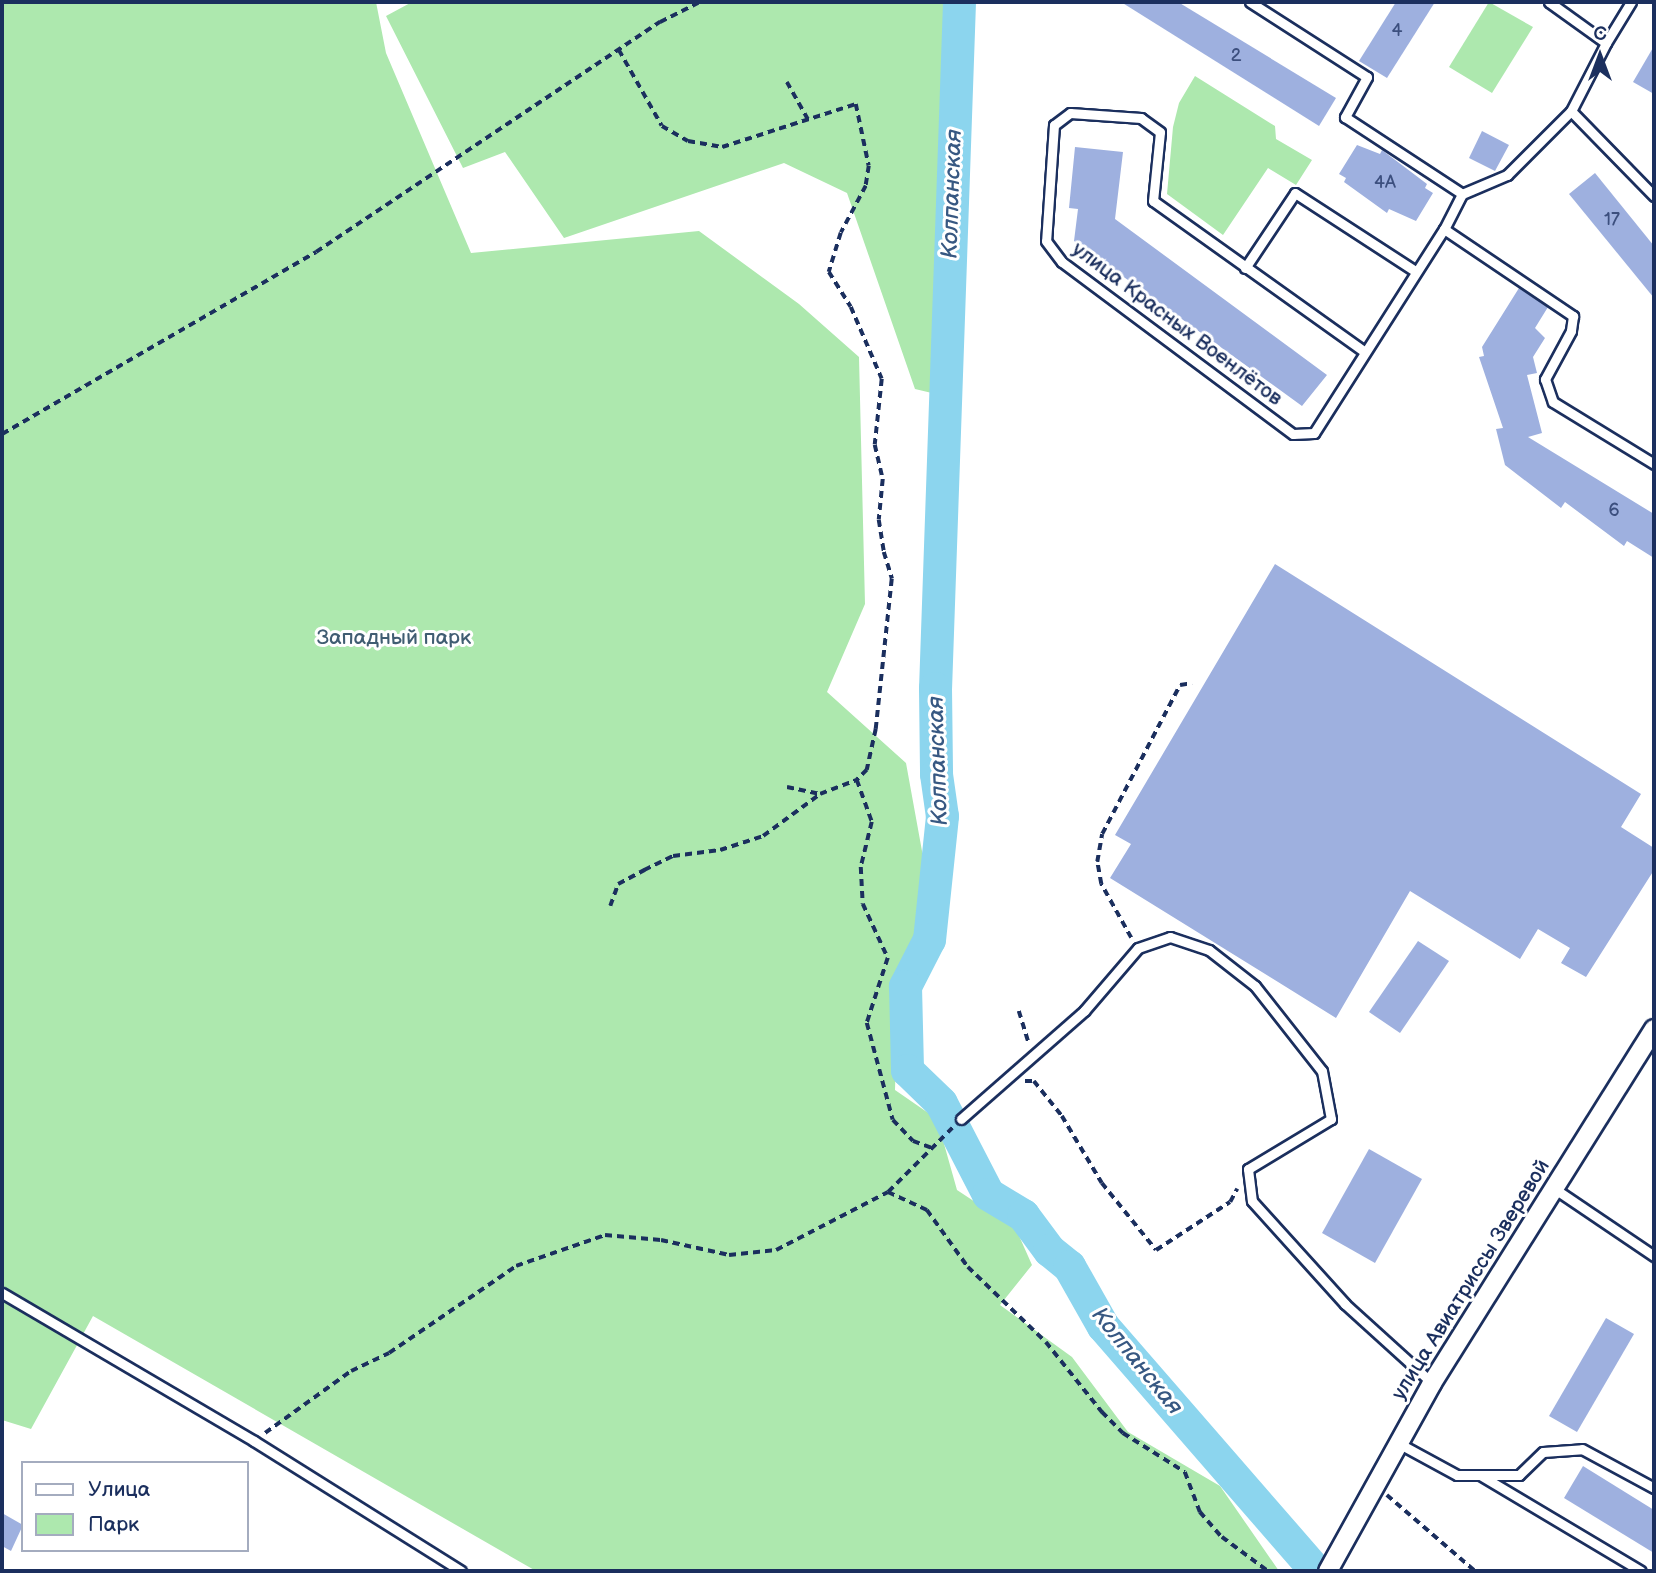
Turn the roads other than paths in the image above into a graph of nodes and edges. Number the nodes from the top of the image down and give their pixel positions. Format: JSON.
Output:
{"nodes":[{"id":1,"x":1250,"y":2,"type":"edge"},
{"id":2,"x":1549,"y":2,"type":"edge"},
{"id":3,"x":1630,"y":2,"type":"edge"},
{"id":4,"x":1606,"y":43,"type":"junction"},
{"id":5,"x":1571,"y":111,"type":"junction"},
{"id":6,"x":1462,"y":194,"type":"junction"},
{"id":7,"x":1654,"y":195,"type":"edge"},
{"id":8,"x":1444,"y":229,"type":"junction"},
{"id":9,"x":1245,"y":268,"type":"junction"},
{"id":10,"x":1415,"y":271,"type":"junction"},
{"id":11,"x":1365,"y":352,"type":"junction"},
{"id":12,"x":1654,"y":464,"type":"edge"},
{"id":13,"x":1654,"y":1029,"type":"edge"},
{"id":14,"x":961,"y":1119,"type":"road end"},
{"id":15,"x":1555,"y":1189,"type":"junction"},
{"id":16,"x":1654,"y":1256,"type":"edge"},
{"id":17,"x":2,"y":1293,"type":"edge"},
{"id":18,"x":1432,"y":1383,"type":"junction"},
{"id":19,"x":1397,"y":1443,"type":"junction"},
{"id":20,"x":1480,"y":1475,"type":"junction"},
{"id":21,"x":1654,"y":1488,"type":"edge"},
{"id":22,"x":1331,"y":1566,"type":"edge"},
{"id":23,"x":461,"y":1571,"type":"edge"},
{"id":24,"x":1641,"y":1571,"type":"edge"}],
"edges":[{"from":1,"to":6,"type":"lane"},
{"from":2,"to":4,"type":"lane"},
{"from":3,"to":4,"type":"lane"},
{"from":4,"to":5,"type":"lane"},
{"from":5,"to":6,"type":"lane"},
{"from":5,"to":7,"type":"lane"},
{"from":6,"to":8,"type":"lane","name":"улица Красных Военлётов"},
{"from":8,"to":10,"type":"lane","name":"улица Красных Военлётов"},
{"from":8,"to":12,"type":"lane"},
{"from":9,"to":10,"type":"lane"},
{"from":9,"to":11,"type":"lane","name":"улица Красных Военлётов"},
{"from":9,"to":11,"type":"lane","name":"улица Красных Военлётов"},
{"from":10,"to":11,"type":"lane","name":"улица Красных Военлётов"},
{"from":13,"to":15,"type":"street","name":"улица Авиатриссы Зверевой"},
{"from":14,"to":18,"type":"lane"},
{"from":15,"to":16,"type":"lane"},
{"from":15,"to":18,"type":"street","name":"улица Авиатриссы Зверевой"},
{"from":17,"to":23,"type":"lane"},
{"from":18,"to":19,"type":"street","name":"улица Авиатриссы Зверевой"},
{"from":19,"to":20,"type":"lane"},
{"from":19,"to":22,"type":"street","name":"улица Авиатриссы Зверевой"},
{"from":20,"to":21,"type":"lane"},
{"from":20,"to":24,"type":"lane"}]}
